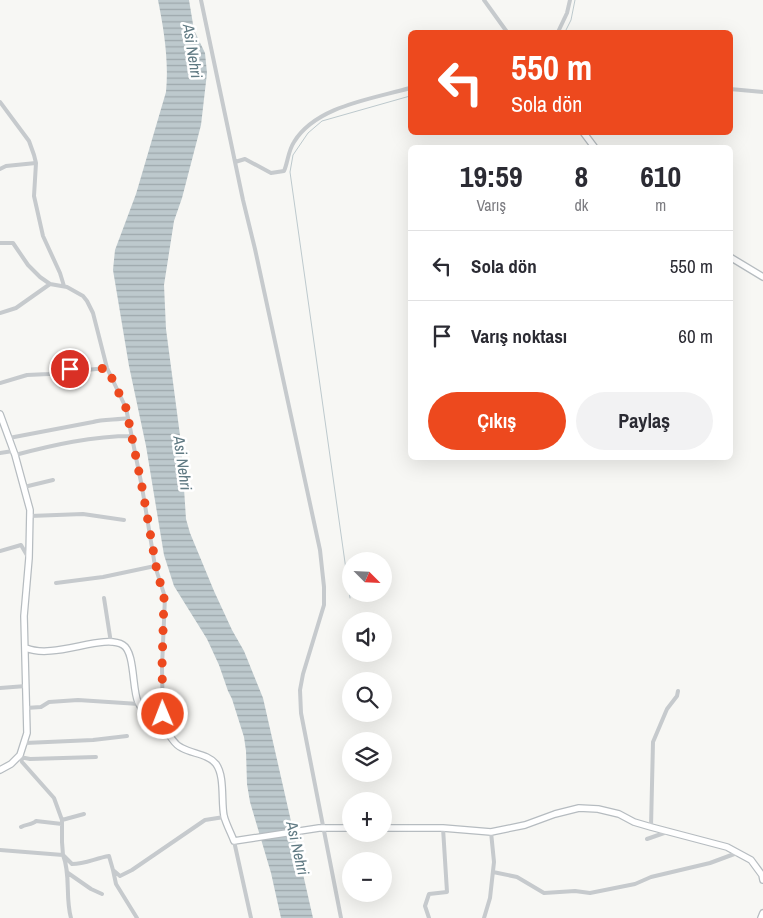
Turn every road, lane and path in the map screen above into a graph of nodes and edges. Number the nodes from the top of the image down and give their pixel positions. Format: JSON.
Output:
{"nodes":[{"id":1,"x":201,"y":0,"type":"edge"},
{"id":2,"x":484,"y":0,"type":"edge"},
{"id":3,"x":570,"y":0,"type":"edge"},
{"id":4,"x":506,"y":30,"type":"edge"},
{"id":5,"x":559,"y":30,"type":"edge"},
{"id":6,"x":408,"y":89,"type":"edge"},
{"id":7,"x":733,"y":89,"type":"edge"},
{"id":8,"x":763,"y":92,"type":"edge"},
{"id":9,"x":0,"y":102,"type":"edge"},
{"id":10,"x":235,"y":162,"type":"junction"},
{"id":11,"x":36,"y":163,"type":"junction"},
{"id":12,"x":0,"y":169,"type":"edge"},
{"id":13,"x":0,"y":243,"type":"edge"},
{"id":14,"x":733,"y":259,"type":"edge"},
{"id":15,"x":763,"y":277,"type":"edge"},
{"id":16,"x":50,"y":284,"type":"junction"},
{"id":17,"x":64,"y":286,"type":"junction"},
{"id":18,"x":0,"y":313,"type":"edge"},
{"id":19,"x":107,"y":368,"type":"junction"},
{"id":20,"x":0,"y":383,"type":"edge"},
{"id":21,"x":0,"y":414,"type":"edge"},
{"id":22,"x":128,"y":418,"type":"junction"},
{"id":23,"x":132,"y":436,"type":"junction"},
{"id":24,"x":9,"y":438,"type":"junction"},
{"id":25,"x":0,"y":453,"type":"edge"},
{"id":26,"x":14,"y":453,"type":"junction"},
{"id":27,"x":53,"y":480,"type":"dead end"},
{"id":28,"x":24,"y":487,"type":"junction"},
{"id":29,"x":30,"y":516,"type":"junction"},
{"id":30,"x":124,"y":520,"type":"dead end"},
{"id":31,"x":0,"y":551,"type":"edge"},
{"id":32,"x":29,"y":558,"type":"junction"},
{"id":33,"x":156,"y":566,"type":"junction"},
{"id":34,"x":56,"y":583,"type":"dead end"},
{"id":35,"x":104,"y":598,"type":"dead end"},
{"id":36,"x":111,"y":643,"type":"junction"},
{"id":37,"x":26,"y":648,"type":"junction"},
{"id":38,"x":26,"y":686,"type":"junction"},
{"id":39,"x":0,"y":688,"type":"edge"},
{"id":40,"x":678,"y":691,"type":"dead end"},
{"id":41,"x":139,"y":704,"type":"junction"},
{"id":42,"x":26,"y":708,"type":"junction"},
{"id":43,"x":163,"y":729,"type":"junction"},
{"id":44,"x":128,"y":736,"type":"dead end"},
{"id":45,"x":25,"y":742,"type":"junction"},
{"id":46,"x":20,"y":756,"type":"junction"},
{"id":47,"x":96,"y":757,"type":"dead end"},
{"id":48,"x":0,"y":770,"type":"edge"},
{"id":49,"x":84,"y":814,"type":"dead end"},
{"id":50,"x":224,"y":817,"type":"junction"},
{"id":51,"x":62,"y":822,"type":"junction"},
{"id":52,"x":21,"y":827,"type":"dead end"},
{"id":53,"x":651,"y":827,"type":"junction"},
{"id":54,"x":322,"y":828,"type":"junction"},
{"id":55,"x":342,"y":828,"type":"edge"},
{"id":56,"x":392,"y":828,"type":"edge"},
{"id":57,"x":443,"y":828,"type":"junction"},
{"id":58,"x":491,"y":832,"type":"junction"},
{"id":59,"x":671,"y":832,"type":"junction"},
{"id":60,"x":646,"y":839,"type":"dead end"},
{"id":61,"x":236,"y":840,"type":"junction"},
{"id":62,"x":0,"y":850,"type":"edge"},
{"id":63,"x":737,"y":853,"type":"junction"},
{"id":64,"x":63,"y":856,"type":"junction"},
{"id":65,"x":70,"y":865,"type":"junction"},
{"id":66,"x":114,"y":870,"type":"junction"},
{"id":67,"x":492,"y":872,"type":"junction"},
{"id":68,"x":68,"y":873,"type":"junction"},
{"id":69,"x":763,"y":880,"type":"edge"},
{"id":70,"x":102,"y":894,"type":"dead end"},
{"id":71,"x":763,"y":914,"type":"edge"},
{"id":72,"x":71,"y":918,"type":"edge"},
{"id":73,"x":137,"y":918,"type":"edge"},
{"id":74,"x":251,"y":918,"type":"edge"},
{"id":75,"x":342,"y":918,"type":"edge"},
{"id":76,"x":429,"y":918,"type":"edge"},
{"id":77,"x":484,"y":918,"type":"edge"},
{"id":78,"x":761,"y":918,"type":"edge"}],
"edges":[{"from":1,"to":10,"type":"street"},
{"from":2,"to":4,"type":"street"},
{"from":3,"to":5,"type":"street"},
{"from":6,"to":10,"type":"street"},
{"from":7,"to":8,"type":"street"},
{"from":9,"to":11,"type":"street"},
{"from":10,"to":54,"type":"street"},
{"from":11,"to":12,"type":"street"},
{"from":11,"to":17,"type":"street"},
{"from":13,"to":16,"type":"street"},
{"from":14,"to":15,"type":"street"},
{"from":16,"to":17,"type":"street"},
{"from":16,"to":18,"type":"street"},
{"from":17,"to":19,"type":"street"},
{"from":19,"to":20,"type":"street"},
{"from":19,"to":22,"type":"street"},
{"from":21,"to":24,"type":"street"},
{"from":22,"to":23,"type":"street"},
{"from":22,"to":24,"type":"street"},
{"from":23,"to":26,"type":"street"},
{"from":23,"to":33,"type":"street"},
{"from":24,"to":26,"type":"street"},
{"from":25,"to":26,"type":"street"},
{"from":26,"to":28,"type":"street"},
{"from":27,"to":28,"type":"street"},
{"from":28,"to":29,"type":"street"},
{"from":29,"to":30,"type":"street"},
{"from":29,"to":32,"type":"street"},
{"from":31,"to":32,"type":"street"},
{"from":32,"to":37,"type":"street"},
{"from":33,"to":34,"type":"street"},
{"from":33,"to":43,"type":"street"},
{"from":35,"to":36,"type":"street"},
{"from":36,"to":37,"type":"street"},
{"from":36,"to":41,"type":"street"},
{"from":37,"to":38,"type":"street"},
{"from":38,"to":39,"type":"street"},
{"from":38,"to":42,"type":"street"},
{"from":40,"to":53,"type":"street"},
{"from":41,"to":42,"type":"street"},
{"from":41,"to":43,"type":"street"},
{"from":42,"to":45,"type":"street"},
{"from":43,"to":50,"type":"street"},
{"from":44,"to":45,"type":"street"},
{"from":45,"to":46,"type":"street"},
{"from":46,"to":47,"type":"street"},
{"from":46,"to":48,"type":"street"},
{"from":46,"to":51,"type":"street"},
{"from":49,"to":51,"type":"street"},
{"from":50,"to":61,"type":"street"},
{"from":50,"to":66,"type":"street"},
{"from":51,"to":52,"type":"street"},
{"from":51,"to":64,"type":"street"},
{"from":53,"to":58,"type":"street"},
{"from":53,"to":59,"type":"street"},
{"from":54,"to":55,"type":"street"},
{"from":54,"to":61,"type":"street"},
{"from":54,"to":75,"type":"street"},
{"from":56,"to":57,"type":"street"},
{"from":57,"to":58,"type":"street"},
{"from":57,"to":76,"type":"street"},
{"from":58,"to":67,"type":"street"},
{"from":59,"to":60,"type":"street"},
{"from":59,"to":63,"type":"street"},
{"from":61,"to":74,"type":"street"},
{"from":62,"to":64,"type":"street"},
{"from":63,"to":67,"type":"street"},
{"from":63,"to":69,"type":"street"},
{"from":64,"to":65,"type":"street"},
{"from":65,"to":66,"type":"street"},
{"from":65,"to":68,"type":"street"},
{"from":66,"to":73,"type":"street"},
{"from":67,"to":77,"type":"street"},
{"from":68,"to":70,"type":"street"},
{"from":68,"to":72,"type":"street"},
{"from":71,"to":78,"type":"street"}]}
